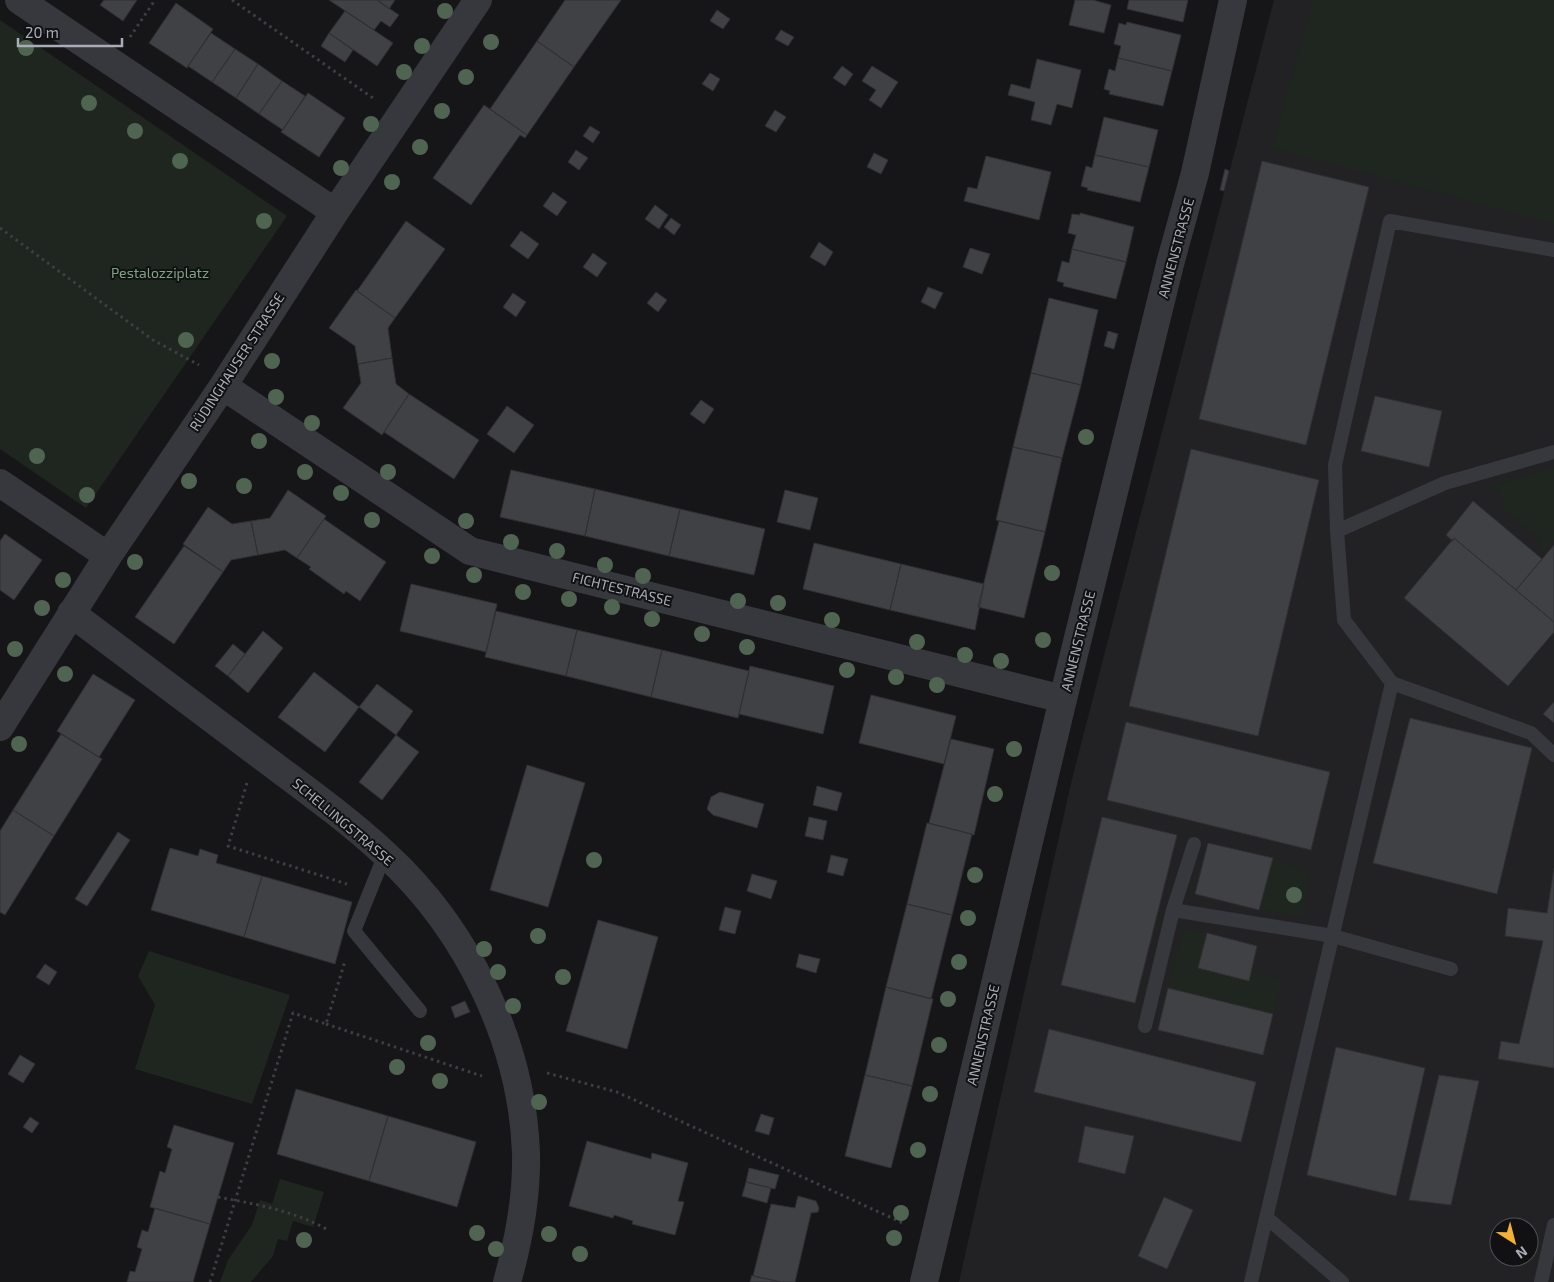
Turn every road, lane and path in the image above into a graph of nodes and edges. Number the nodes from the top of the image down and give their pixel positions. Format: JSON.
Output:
{"nodes":[{"id":1,"x":19,"y":0,"type":"edge"},
{"id":2,"x":155,"y":0,"type":"edge"},
{"id":3,"x":232,"y":0,"type":"edge"},
{"id":4,"x":478,"y":0,"type":"edge"},
{"id":5,"x":1233,"y":0,"type":"edge"},
{"id":6,"x":112,"y":64,"type":"junction"},
{"id":7,"x":399,"y":116,"type":"junction"},
{"id":8,"x":335,"y":212,"type":"junction"},
{"id":9,"x":0,"y":228,"type":"edge"},
{"id":10,"x":1554,"y":250,"type":"edge"},
{"id":11,"x":223,"y":386,"type":"junction"},
{"id":12,"x":1554,"y":452,"type":"edge"},
{"id":13,"x":0,"y":483,"type":"edge"},
{"id":14,"x":1337,"y":531,"type":"junction"},
{"id":15,"x":108,"y":556,"type":"junction"},
{"id":16,"x":71,"y":613,"type":"junction"},
{"id":17,"x":1392,"y":683,"type":"junction"},
{"id":18,"x":1063,"y":699,"type":"junction"},
{"id":19,"x":0,"y":727,"type":"edge"},
{"id":20,"x":1554,"y":754,"type":"edge"},
{"id":21,"x":264,"y":758,"type":"junction"},
{"id":22,"x":1194,"y":844,"type":"dead end"},
{"id":23,"x":386,"y":854,"type":"junction"},
{"id":24,"x":370,"y":892,"type":"junction"},
{"id":25,"x":1173,"y":910,"type":"junction"},
{"id":26,"x":354,"y":931,"type":"junction"},
{"id":27,"x":1333,"y":936,"type":"junction"},
{"id":28,"x":1451,"y":969,"type":"dead end"},
{"id":29,"x":420,"y":1011,"type":"dead end"},
{"id":30,"x":326,"y":1024,"type":"junction"},
{"id":31,"x":1145,"y":1026,"type":"dead end"},
{"id":32,"x":515,"y":1075,"type":"junction"},
{"id":33,"x":218,"y":1197,"type":"dead end"},
{"id":34,"x":235,"y":1200,"type":"junction"},
{"id":35,"x":1267,"y":1218,"type":"junction"},
{"id":36,"x":1554,"y":1225,"type":"edge"},
{"id":37,"x":328,"y":1230,"type":"dead end"},
{"id":38,"x":935,"y":1238,"type":"junction"},
{"id":39,"x":210,"y":1282,"type":"edge"},
{"id":40,"x":507,"y":1282,"type":"edge"},
{"id":41,"x":924,"y":1282,"type":"edge"},
{"id":42,"x":1250,"y":1282,"type":"edge"},
{"id":43,"x":1342,"y":1282,"type":"edge"},
{"id":44,"x":1541,"y":1282,"type":"edge"}],
"edges":[{"from":1,"to":6,"type":"street"},
{"from":2,"to":6,"type":"path"},
{"from":3,"to":7,"type":"path"},
{"from":4,"to":7,"type":"street","name":"RÜDINGHAUSER STRASSE"},
{"from":5,"to":18,"type":"street","name":"ANNENSTRASSE"},
{"from":6,"to":8,"type":"street"},
{"from":7,"to":8,"type":"street","name":"RÜDINGHAUSER STRASSE"},
{"from":8,"to":11,"type":"street","name":"RÜDINGHAUSER STRASSE"},
{"from":9,"to":11,"type":"path"},
{"from":10,"to":14,"type":"lane"},
{"from":11,"to":15,"type":"street","name":"RÜDINGHAUSER STRASSE"},
{"from":11,"to":18,"type":"street","name":"FICHTESTRASSE"},
{"from":12,"to":14,"type":"lane"},
{"from":13,"to":15,"type":"street"},
{"from":14,"to":17,"type":"lane"},
{"from":15,"to":16,"type":"street","name":"RÜDINGHAUSER STRASSE"},
{"from":16,"to":19,"type":"street","name":"RÜDINGHAUSER STRASSE"},
{"from":16,"to":21,"type":"street","name":"SCHELLINGSTRASSE"},
{"from":17,"to":20,"type":"lane"},
{"from":17,"to":27,"type":"lane"},
{"from":18,"to":38,"type":"street","name":"ANNENSTRASSE"},
{"from":21,"to":23,"type":"street","name":"SCHELLINGSTRASSE"},
{"from":21,"to":24,"type":"path"},
{"from":22,"to":25,"type":"lane"},
{"from":23,"to":24,"type":"lane"},
{"from":23,"to":32,"type":"street","name":"SCHELLINGSTRASSE"},
{"from":24,"to":26,"type":"lane"},
{"from":25,"to":27,"type":"lane"},
{"from":25,"to":31,"type":"lane"},
{"from":26,"to":29,"type":"lane"},
{"from":26,"to":30,"type":"path"},
{"from":27,"to":28,"type":"lane"},
{"from":27,"to":35,"type":"lane"},
{"from":30,"to":32,"type":"path"},
{"from":30,"to":34,"type":"path"},
{"from":32,"to":38,"type":"path"},
{"from":32,"to":40,"type":"street","name":"SCHELLINGSTRASSE"},
{"from":33,"to":34,"type":"path"},
{"from":34,"to":37,"type":"path"},
{"from":34,"to":39,"type":"path"},
{"from":35,"to":42,"type":"lane"},
{"from":35,"to":43,"type":"lane"},
{"from":36,"to":44,"type":"lane"},
{"from":38,"to":41,"type":"street","name":"ANNENSTRASSE"}]}
